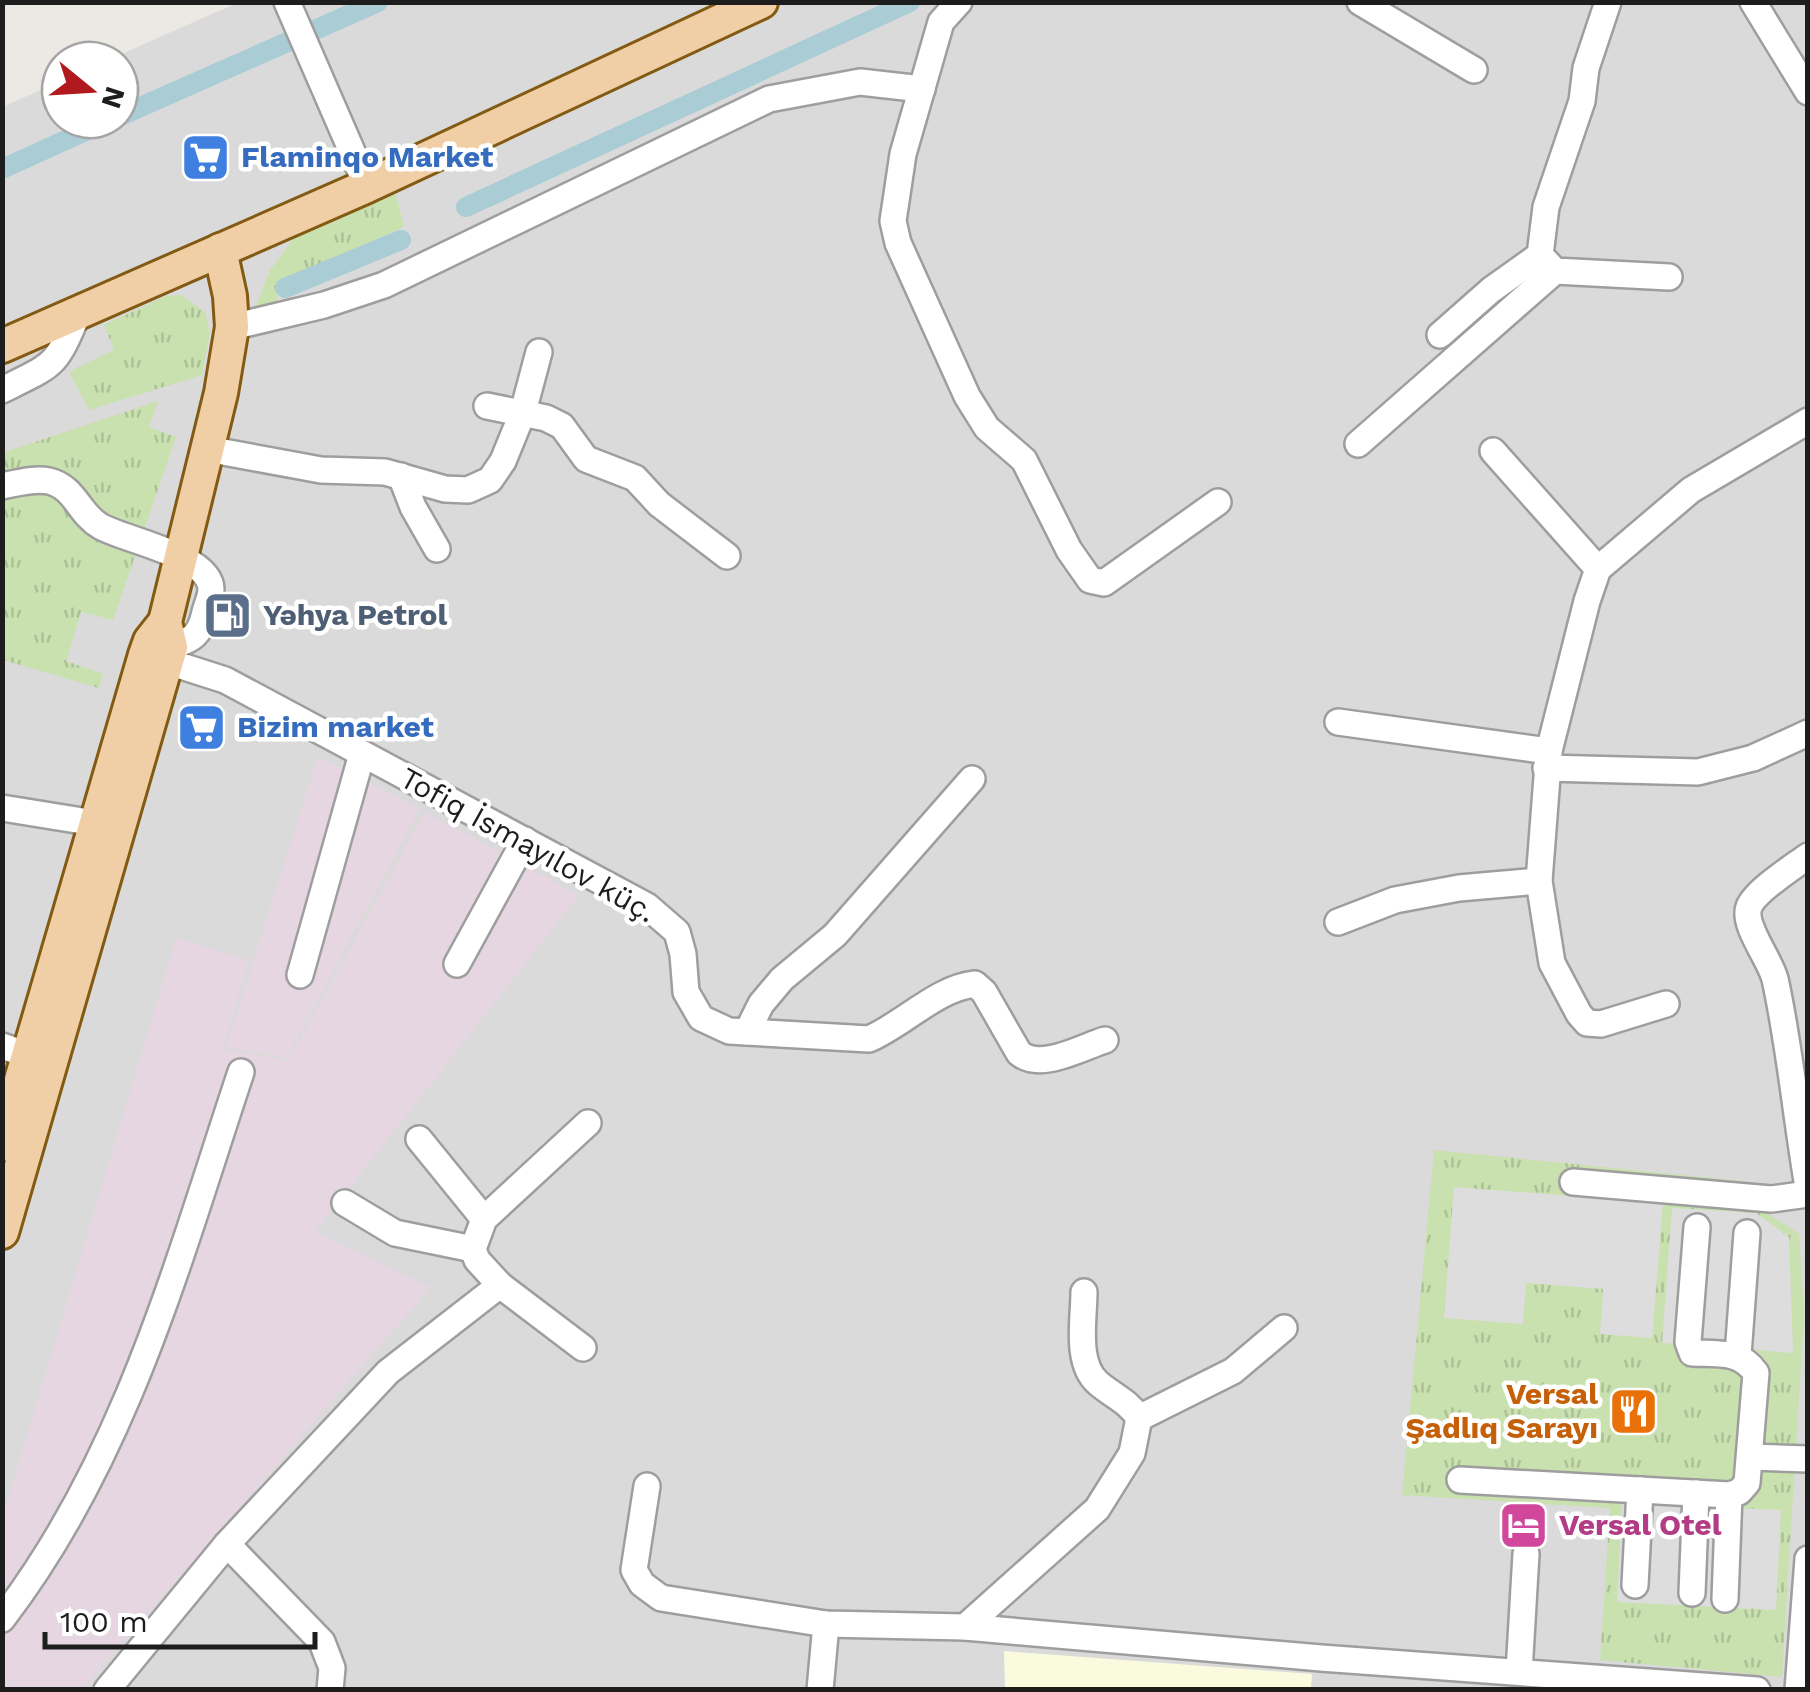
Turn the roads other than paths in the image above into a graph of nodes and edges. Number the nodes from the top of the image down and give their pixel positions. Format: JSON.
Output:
{"nodes":[{"id":1,"x":287,"y":2,"type":"edge"},
{"id":2,"x":761,"y":2,"type":"edge"},
{"id":3,"x":959,"y":2,"type":"edge"},
{"id":4,"x":1360,"y":2,"type":"edge"},
{"id":5,"x":1608,"y":2,"type":"edge"},
{"id":6,"x":1753,"y":2,"type":"edge"},
{"id":7,"x":1474,"y":70,"type":"dead end"},
{"id":8,"x":922,"y":89,"type":"junction"},
{"id":9,"x":1808,"y":92,"type":"edge"},
{"id":10,"x":367,"y":186,"type":"junction"},
{"id":11,"x":220,"y":250,"type":"junction"},
{"id":12,"x":1548,"y":263,"type":"junction"},
{"id":13,"x":1669,"y":276,"type":"dead end"},
{"id":14,"x":79,"y":311,"type":"junction"},
{"id":15,"x":232,"y":327,"type":"junction"},
{"id":16,"x":1440,"y":334,"type":"dead end"},
{"id":17,"x":2,"y":346,"type":"edge"},
{"id":18,"x":538,"y":352,"type":"dead end"},
{"id":19,"x":2,"y":390,"type":"edge"},
{"id":20,"x":488,"y":406,"type":"dead end"},
{"id":21,"x":523,"y":412,"type":"junction"},
{"id":22,"x":1808,"y":421,"type":"edge"},
{"id":23,"x":1358,"y":444,"type":"dead end"},
{"id":24,"x":206,"y":449,"type":"junction"},
{"id":25,"x":1493,"y":451,"type":"dead end"},
{"id":26,"x":401,"y":476,"type":"junction"},
{"id":27,"x":2,"y":486,"type":"edge"},
{"id":28,"x":1218,"y":502,"type":"dead end"},
{"id":29,"x":437,"y":549,"type":"dead end"},
{"id":30,"x":180,"y":555,"type":"junction"},
{"id":31,"x":728,"y":556,"type":"dead end"},
{"id":32,"x":1598,"y":570,"type":"junction"},
{"id":33,"x":162,"y":646,"type":"junction"},
{"id":34,"x":1338,"y":722,"type":"dead end"},
{"id":35,"x":1808,"y":733,"type":"edge"},
{"id":36,"x":362,"y":754,"type":"junction"},
{"id":37,"x":1548,"y":760,"type":"junction"},
{"id":38,"x":972,"y":779,"type":"dead end"},
{"id":39,"x":2,"y":808,"type":"edge"},
{"id":40,"x":95,"y":824,"type":"junction"},
{"id":41,"x":524,"y":840,"type":"junction"},
{"id":42,"x":1808,"y":856,"type":"edge"},
{"id":43,"x":1539,"y":881,"type":"junction"},
{"id":44,"x":1338,"y":922,"type":"dead end"},
{"id":45,"x":457,"y":964,"type":"dead end"},
{"id":46,"x":300,"y":975,"type":"dead end"},
{"id":47,"x":1666,"y":1004,"type":"dead end"},
{"id":48,"x":747,"y":1032,"type":"junction"},
{"id":49,"x":1105,"y":1040,"type":"dead end"},
{"id":50,"x":15,"y":1051,"type":"edge"},
{"id":51,"x":240,"y":1072,"type":"dead end"},
{"id":52,"x":588,"y":1123,"type":"dead end"},
{"id":53,"x":419,"y":1139,"type":"dead end"},
{"id":54,"x":2,"y":1145,"type":"edge"},
{"id":55,"x":1572,"y":1182,"type":"dead end"},
{"id":56,"x":1808,"y":1190,"type":"edge"},
{"id":57,"x":346,"y":1202,"type":"dead end"},
{"id":58,"x":484,"y":1219,"type":"junction"},
{"id":59,"x":1697,"y":1227,"type":"dead end"},
{"id":60,"x":2,"y":1232,"type":"edge"},
{"id":61,"x":1747,"y":1233,"type":"dead end"},
{"id":62,"x":473,"y":1249,"type":"junction"},
{"id":63,"x":500,"y":1285,"type":"junction"},
{"id":64,"x":1084,"y":1292,"type":"dead end"},
{"id":65,"x":1284,"y":1328,"type":"dead end"},
{"id":66,"x":584,"y":1348,"type":"dead end"},
{"id":67,"x":1738,"y":1356,"type":"junction"},
{"id":68,"x":1140,"y":1418,"type":"junction"},
{"id":69,"x":1750,"y":1457,"type":"junction"},
{"id":70,"x":1808,"y":1459,"type":"edge"},
{"id":71,"x":1460,"y":1480,"type":"dead end"},
{"id":72,"x":647,"y":1486,"type":"dead end"},
{"id":73,"x":1640,"y":1490,"type":"junction"},
{"id":74,"x":1696,"y":1493,"type":"junction"},
{"id":75,"x":1730,"y":1495,"type":"junction"},
{"id":76,"x":227,"y":1544,"type":"junction"},
{"id":77,"x":1526,"y":1554,"type":"dead end"},
{"id":78,"x":1808,"y":1559,"type":"edge"},
{"id":79,"x":1635,"y":1585,"type":"dead end"},
{"id":80,"x":1692,"y":1593,"type":"dead end"},
{"id":81,"x":1724,"y":1599,"type":"dead end"},
{"id":82,"x":1806,"y":1608,"type":"edge"},
{"id":83,"x":2,"y":1619,"type":"edge"},
{"id":84,"x":826,"y":1624,"type":"junction"},
{"id":85,"x":966,"y":1627,"type":"junction"},
{"id":86,"x":1519,"y":1672,"type":"junction"},
{"id":87,"x":107,"y":1690,"type":"edge"},
{"id":88,"x":330,"y":1690,"type":"edge"},
{"id":89,"x":820,"y":1690,"type":"edge"},
{"id":90,"x":1757,"y":1690,"type":"edge"},
{"id":91,"x":1798,"y":1690,"type":"edge"}],
"edges":[{"from":1,"to":10,"type":"street"},
{"from":2,"to":10,"type":"main road"},
{"from":3,"to":8,"type":"street"},
{"from":4,"to":7,"type":"street"},
{"from":5,"to":12,"type":"street"},
{"from":6,"to":9,"type":"street"},
{"from":8,"to":15,"type":"street"},
{"from":8,"to":28,"type":"street"},
{"from":10,"to":11,"type":"main road"},
{"from":11,"to":14,"type":"main road"},
{"from":11,"to":15,"type":"main road"},
{"from":12,"to":13,"type":"street"},
{"from":12,"to":16,"type":"street"},
{"from":12,"to":23,"type":"street"},
{"from":14,"to":17,"type":"main road"},
{"from":14,"to":19,"type":"street"},
{"from":15,"to":24,"type":"main road"},
{"from":18,"to":21,"type":"street"},
{"from":20,"to":21,"type":"street"},
{"from":21,"to":26,"type":"street"},
{"from":21,"to":31,"type":"street"},
{"from":22,"to":32,"type":"street"},
{"from":24,"to":26,"type":"street"},
{"from":24,"to":30,"type":"main road"},
{"from":25,"to":32,"type":"street"},
{"from":26,"to":29,"type":"street"},
{"from":27,"to":30,"type":"street"},
{"from":30,"to":33,"type":"main road"},
{"from":32,"to":37,"type":"street"},
{"from":33,"to":36,"type":"street","name":"Tofiq İsmayılov küç."},
{"from":33,"to":40,"type":"main road"},
{"from":33,"to":60,"type":"main road"},
{"from":34,"to":37,"type":"street"},
{"from":35,"to":37,"type":"street"},
{"from":36,"to":41,"type":"street","name":"Tofiq İsmayılov küç."},
{"from":36,"to":46,"type":"street"},
{"from":37,"to":43,"type":"street"},
{"from":38,"to":48,"type":"street"},
{"from":39,"to":40,"type":"street"},
{"from":40,"to":50,"type":"main road"},
{"from":41,"to":45,"type":"street"},
{"from":41,"to":48,"type":"street","name":"Tofiq İsmayılov küç."},
{"from":42,"to":56,"type":"street"},
{"from":43,"to":44,"type":"street"},
{"from":43,"to":47,"type":"street"},
{"from":48,"to":49,"type":"street","name":"Tofiq İsmayılov küç."},
{"from":50,"to":54,"type":"main road"},
{"from":51,"to":83,"type":"street"},
{"from":52,"to":58,"type":"street"},
{"from":53,"to":58,"type":"street"},
{"from":55,"to":56,"type":"street"},
{"from":57,"to":62,"type":"street"},
{"from":58,"to":62,"type":"street"},
{"from":59,"to":67,"type":"street"},
{"from":61,"to":67,"type":"street"},
{"from":62,"to":63,"type":"street"},
{"from":63,"to":66,"type":"street"},
{"from":63,"to":76,"type":"street"},
{"from":64,"to":68,"type":"street"},
{"from":65,"to":68,"type":"street"},
{"from":67,"to":69,"type":"street"},
{"from":68,"to":85,"type":"street"},
{"from":69,"to":70,"type":"street"},
{"from":69,"to":75,"type":"street"},
{"from":71,"to":73,"type":"street"},
{"from":72,"to":84,"type":"street"},
{"from":73,"to":74,"type":"street"},
{"from":73,"to":79,"type":"street"},
{"from":74,"to":75,"type":"street"},
{"from":74,"to":80,"type":"street"},
{"from":75,"to":81,"type":"street"},
{"from":76,"to":87,"type":"street"},
{"from":76,"to":88,"type":"street"},
{"from":77,"to":86,"type":"street"},
{"from":78,"to":82,"type":"street"},
{"from":82,"to":91,"type":"street"},
{"from":84,"to":85,"type":"street"},
{"from":84,"to":89,"type":"street"},
{"from":85,"to":86,"type":"street"},
{"from":86,"to":90,"type":"street"}]}
